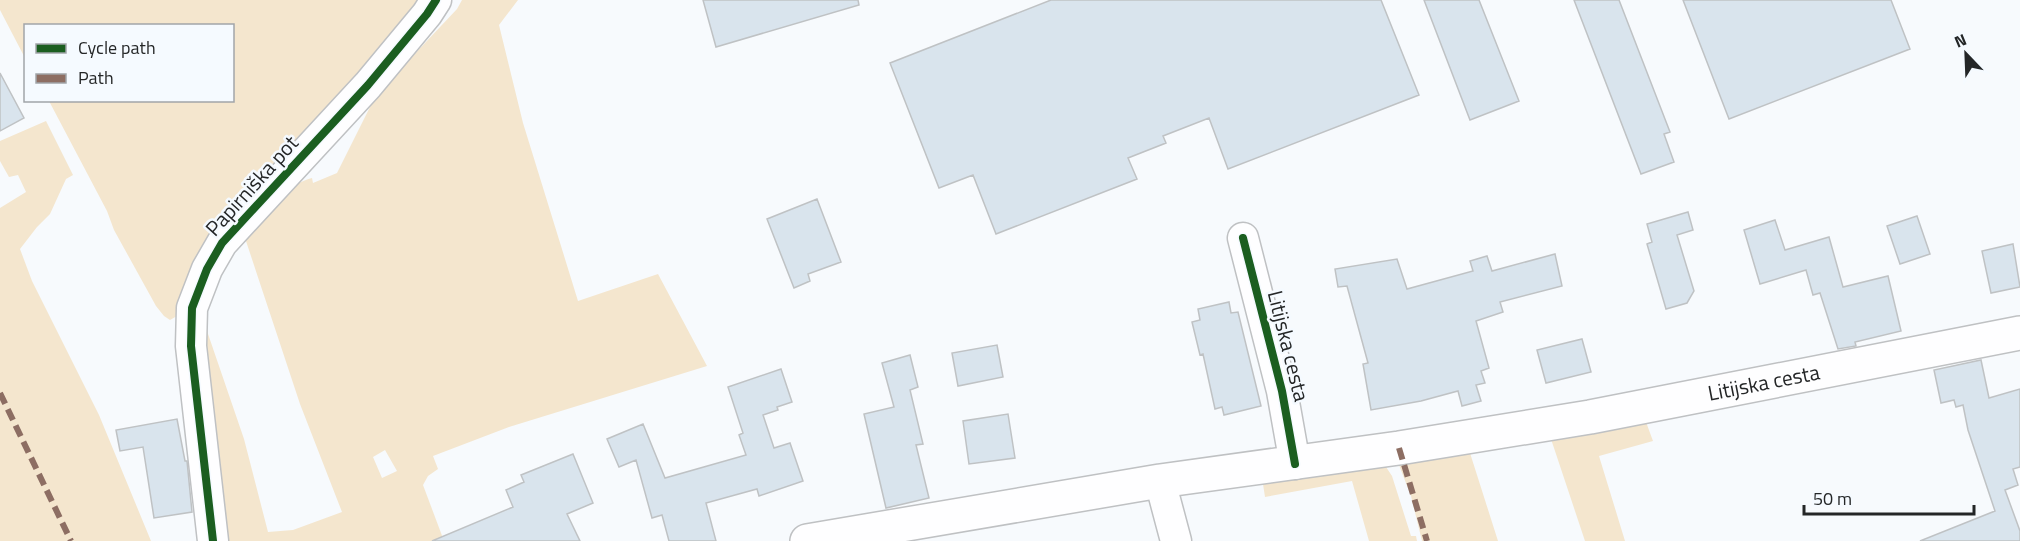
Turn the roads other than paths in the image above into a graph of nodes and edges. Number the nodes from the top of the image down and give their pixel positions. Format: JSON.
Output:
{"nodes":[{"id":1,"x":436,"y":0,"type":"edge"},
{"id":2,"x":1243,"y":238,"type":"dead end"},
{"id":3,"x":2020,"y":333,"type":"edge"},
{"id":4,"x":1295,"y":464,"type":"junction"},
{"id":5,"x":1160,"y":481,"type":"junction"},
{"id":6,"x":887,"y":534,"type":"edge"},
{"id":7,"x":213,"y":541,"type":"edge"},
{"id":8,"x":807,"y":541,"type":"edge"},
{"id":9,"x":1176,"y":541,"type":"edge"}],
"edges":[{"from":1,"to":7,"type":"street","name":"Papirniška pot"},
{"from":2,"to":4,"type":"street","name":"Litijska cesta"},
{"from":3,"to":4,"type":"main road","name":"Litijska cesta"},
{"from":4,"to":5,"type":"main road","name":"Litijska cesta"},
{"from":5,"to":6,"type":"main road","name":"Litijska cesta"},
{"from":5,"to":9,"type":"street"},
{"from":6,"to":8,"type":"main road","name":"Litijska cesta"}]}
